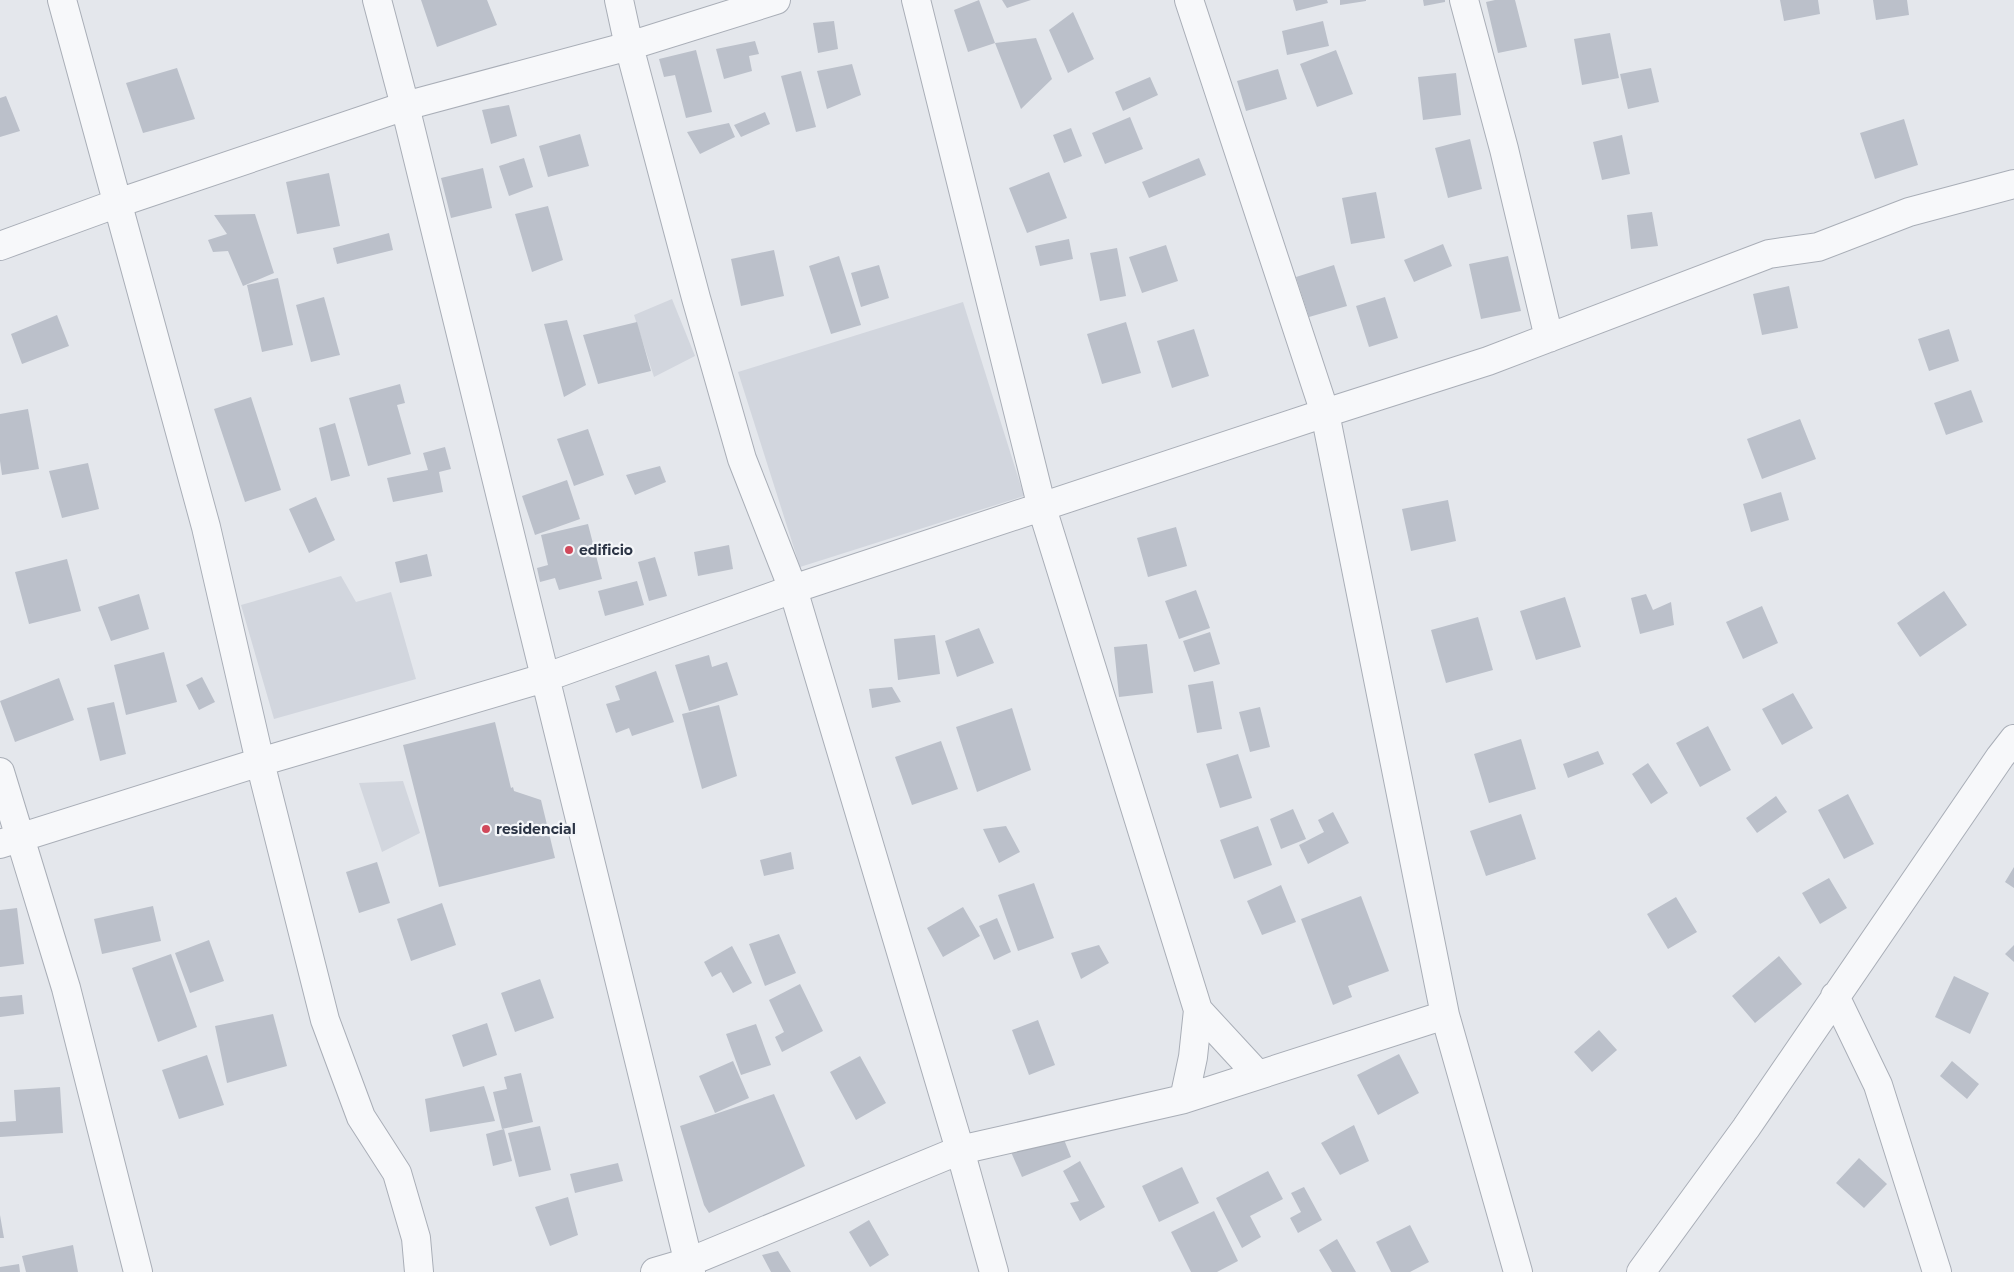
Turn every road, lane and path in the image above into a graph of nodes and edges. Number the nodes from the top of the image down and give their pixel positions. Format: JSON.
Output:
{"nodes":[{"id":1,"x":62,"y":0,"type":"edge"},
{"id":2,"x":377,"y":0,"type":"edge"},
{"id":3,"x":619,"y":0,"type":"edge"},
{"id":4,"x":776,"y":0,"type":"edge"},
{"id":5,"x":916,"y":0,"type":"edge"},
{"id":6,"x":1190,"y":0,"type":"edge"},
{"id":7,"x":1464,"y":0,"type":"edge"},
{"id":8,"x":629,"y":46,"type":"junction"},
{"id":9,"x":405,"y":106,"type":"junction"},
{"id":10,"x":2014,"y":184,"type":"edge"},
{"id":11,"x":118,"y":203,"type":"junction"},
{"id":12,"x":0,"y":246,"type":"edge"},
{"id":13,"x":1549,"y":338,"type":"junction"},
{"id":14,"x":1325,"y":413,"type":"junction"},
{"id":15,"x":1042,"y":508,"type":"junction"},
{"id":16,"x":793,"y":589,"type":"junction"},
{"id":17,"x":544,"y":678,"type":"junction"},
{"id":18,"x":2014,"y":739,"type":"edge"},
{"id":19,"x":260,"y":762,"type":"junction"},
{"id":20,"x":0,"y":772,"type":"edge"},
{"id":21,"x":10,"y":840,"type":"edge"},
{"id":22,"x":1835,"y":996,"type":"junction"},
{"id":23,"x":1198,"y":1010,"type":"junction"},
{"id":24,"x":1445,"y":1015,"type":"junction"},
{"id":25,"x":1258,"y":1075,"type":"junction"},
{"id":26,"x":1184,"y":1099,"type":"junction"},
{"id":27,"x":960,"y":1150,"type":"junction"},
{"id":28,"x":690,"y":1267,"type":"edge"},
{"id":29,"x":138,"y":1272,"type":"edge"},
{"id":30,"x":419,"y":1272,"type":"edge"},
{"id":31,"x":655,"y":1272,"type":"edge"},
{"id":32,"x":994,"y":1272,"type":"edge"},
{"id":33,"x":1518,"y":1272,"type":"edge"},
{"id":34,"x":1641,"y":1272,"type":"edge"},
{"id":35,"x":1937,"y":1272,"type":"edge"}],
"edges":[{"from":1,"to":11,"type":"street"},
{"from":2,"to":9,"type":"street"},
{"from":3,"to":8,"type":"street"},
{"from":4,"to":8,"type":"street"},
{"from":5,"to":15,"type":"street"},
{"from":6,"to":14,"type":"street"},
{"from":7,"to":13,"type":"street"},
{"from":8,"to":9,"type":"street"},
{"from":8,"to":16,"type":"street"},
{"from":9,"to":11,"type":"street"},
{"from":9,"to":17,"type":"street"},
{"from":10,"to":13,"type":"street"},
{"from":11,"to":12,"type":"street"},
{"from":11,"to":19,"type":"street"},
{"from":13,"to":14,"type":"street"},
{"from":14,"to":15,"type":"street"},
{"from":14,"to":24,"type":"street"},
{"from":15,"to":16,"type":"street"},
{"from":15,"to":23,"type":"street"},
{"from":16,"to":17,"type":"street"},
{"from":16,"to":27,"type":"street"},
{"from":17,"to":19,"type":"street"},
{"from":17,"to":28,"type":"street"},
{"from":18,"to":22,"type":"street"},
{"from":19,"to":21,"type":"street"},
{"from":19,"to":30,"type":"street"},
{"from":20,"to":21,"type":"street"},
{"from":21,"to":29,"type":"street"},
{"from":22,"to":34,"type":"street"},
{"from":22,"to":35,"type":"street"},
{"from":23,"to":25,"type":"street"},
{"from":23,"to":26,"type":"street"},
{"from":24,"to":25,"type":"street"},
{"from":24,"to":33,"type":"street"},
{"from":25,"to":26,"type":"street"},
{"from":26,"to":27,"type":"street"},
{"from":27,"to":28,"type":"street"},
{"from":27,"to":32,"type":"street"},
{"from":28,"to":31,"type":"street"}]}
